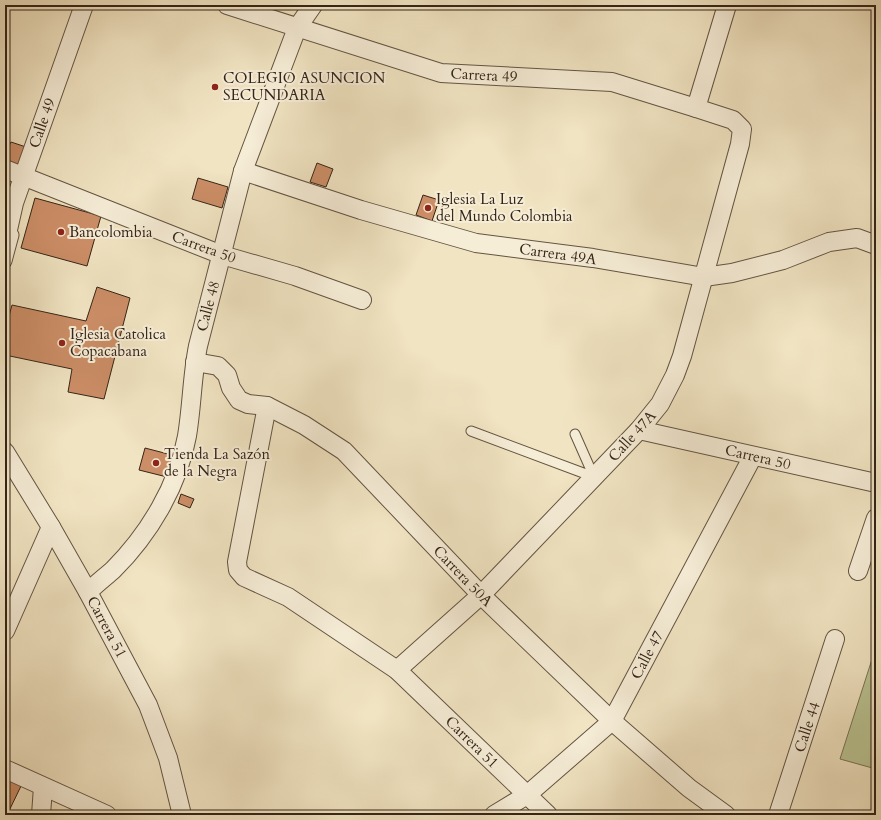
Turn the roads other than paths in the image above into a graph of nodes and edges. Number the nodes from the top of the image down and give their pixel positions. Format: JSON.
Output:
{"nodes":[{"id":1,"x":84,"y":5,"type":"edge"},
{"id":2,"x":227,"y":5,"type":"edge"},
{"id":3,"x":313,"y":5,"type":"edge"},
{"id":4,"x":727,"y":5,"type":"edge"},
{"id":5,"x":297,"y":28,"type":"junction"},
{"id":6,"x":696,"y":108,"type":"junction"},
{"id":7,"x":742,"y":128,"type":"joint"},
{"id":8,"x":5,"y":169,"type":"edge"},
{"id":9,"x":243,"y":171,"type":"junction"},
{"id":10,"x":26,"y":177,"type":"junction"},
{"id":11,"x":10,"y":201,"type":"edge"},
{"id":12,"x":5,"y":243,"type":"edge"},
{"id":13,"x":876,"y":245,"type":"edge"},
{"id":14,"x":222,"y":255,"type":"junction"},
{"id":15,"x":5,"y":261,"type":"edge"},
{"id":16,"x":704,"y":277,"type":"junction"},
{"id":17,"x":362,"y":300,"type":"dead end"},
{"id":18,"x":195,"y":362,"type":"junction"},
{"id":19,"x":267,"y":406,"type":"junction"},
{"id":20,"x":639,"y":430,"type":"junction"},
{"id":21,"x":471,"y":432,"type":"dead end"},
{"id":22,"x":575,"y":434,"type":"dead end"},
{"id":23,"x":5,"y":452,"type":"edge"},
{"id":24,"x":753,"y":456,"type":"junction"},
{"id":25,"x":594,"y":477,"type":"junction"},
{"id":26,"x":876,"y":483,"type":"edge"},
{"id":27,"x":876,"y":518,"type":"edge"},
{"id":28,"x":51,"y":527,"type":"junction"},
{"id":29,"x":858,"y":571,"type":"dead end"},
{"id":30,"x":88,"y":592,"type":"junction"},
{"id":31,"x":481,"y":595,"type":"junction"},
{"id":32,"x":5,"y":631,"type":"edge"},
{"id":33,"x":835,"y":638,"type":"dead end"},
{"id":34,"x":397,"y":670,"type":"junction"},
{"id":35,"x":612,"y":721,"type":"junction"},
{"id":36,"x":5,"y":769,"type":"edge"},
{"id":37,"x":44,"y":787,"type":"junction"},
{"id":38,"x":527,"y":795,"type":"junction"},
{"id":39,"x":717,"y":813,"type":"edge"},
{"id":40,"x":41,"y":815,"type":"edge"},
{"id":41,"x":107,"y":815,"type":"edge"},
{"id":42,"x":182,"y":815,"type":"edge"},
{"id":43,"x":494,"y":815,"type":"edge"},
{"id":44,"x":548,"y":815,"type":"edge"},
{"id":45,"x":778,"y":815,"type":"edge"}],
"edges":[{"from":1,"to":10,"type":"street","name":"Calle 49"},
{"from":2,"to":5,"type":"street","name":"Carrera 49"},
{"from":3,"to":5,"type":"street","name":"Calle 48"},
{"from":4,"to":6,"type":"street"},
{"from":5,"to":6,"type":"street","name":"Carrera 49"},
{"from":5,"to":9,"type":"street","name":"Calle 48"},
{"from":6,"to":7,"type":"street","name":"Carrera 49"},
{"from":7,"to":16,"type":"street","name":"Calle 47A"},
{"from":8,"to":10,"type":"street","name":"Carrera 50"},
{"from":9,"to":14,"type":"street","name":"Calle 48"},
{"from":9,"to":16,"type":"street","name":"Carrera 49A"},
{"from":10,"to":11,"type":"street","name":"Calle 49"},
{"from":10,"to":14,"type":"street","name":"Carrera 50"},
{"from":10,"to":15,"type":"street"},
{"from":11,"to":12,"type":"street","name":"Calle 49"},
{"from":13,"to":16,"type":"street","name":"Carrera 49A"},
{"from":14,"to":17,"type":"street","name":"Carrera 50"},
{"from":14,"to":18,"type":"street","name":"Calle 48"},
{"from":16,"to":20,"type":"street","name":"Calle 47A"},
{"from":18,"to":19,"type":"street","name":"Carrera 50A"},
{"from":18,"to":30,"type":"street","name":"Calle 48"},
{"from":19,"to":31,"type":"street","name":"Carrera 50A"},
{"from":19,"to":34,"type":"street","name":"Carrera 51"},
{"from":20,"to":24,"type":"street","name":"Carrera 50"},
{"from":20,"to":25,"type":"street","name":"Calle 47A"},
{"from":21,"to":25,"type":"lane"},
{"from":22,"to":25,"type":"lane"},
{"from":23,"to":28,"type":"street","name":"Carrera 51"},
{"from":24,"to":26,"type":"street","name":"Carrera 50"},
{"from":24,"to":35,"type":"street","name":"Calle 47"},
{"from":25,"to":31,"type":"street","name":"Calle 47A"},
{"from":27,"to":29,"type":"street"},
{"from":28,"to":30,"type":"street","name":"Carrera 51"},
{"from":28,"to":32,"type":"street"},
{"from":30,"to":42,"type":"street","name":"Carrera 51"},
{"from":31,"to":34,"type":"street","name":"Calle 47A"},
{"from":31,"to":35,"type":"street","name":"Carrera 50A"},
{"from":33,"to":45,"type":"street","name":"Calle 44"},
{"from":34,"to":38,"type":"street","name":"Carrera 51"},
{"from":35,"to":38,"type":"street","name":"Calle 47"},
{"from":35,"to":39,"type":"street","name":"Carrera 50A"},
{"from":36,"to":37,"type":"street"},
{"from":37,"to":40,"type":"street"},
{"from":37,"to":41,"type":"street"},
{"from":38,"to":43,"type":"street","name":"Calle 47"},
{"from":38,"to":44,"type":"street","name":"Carrera 51"}]}
